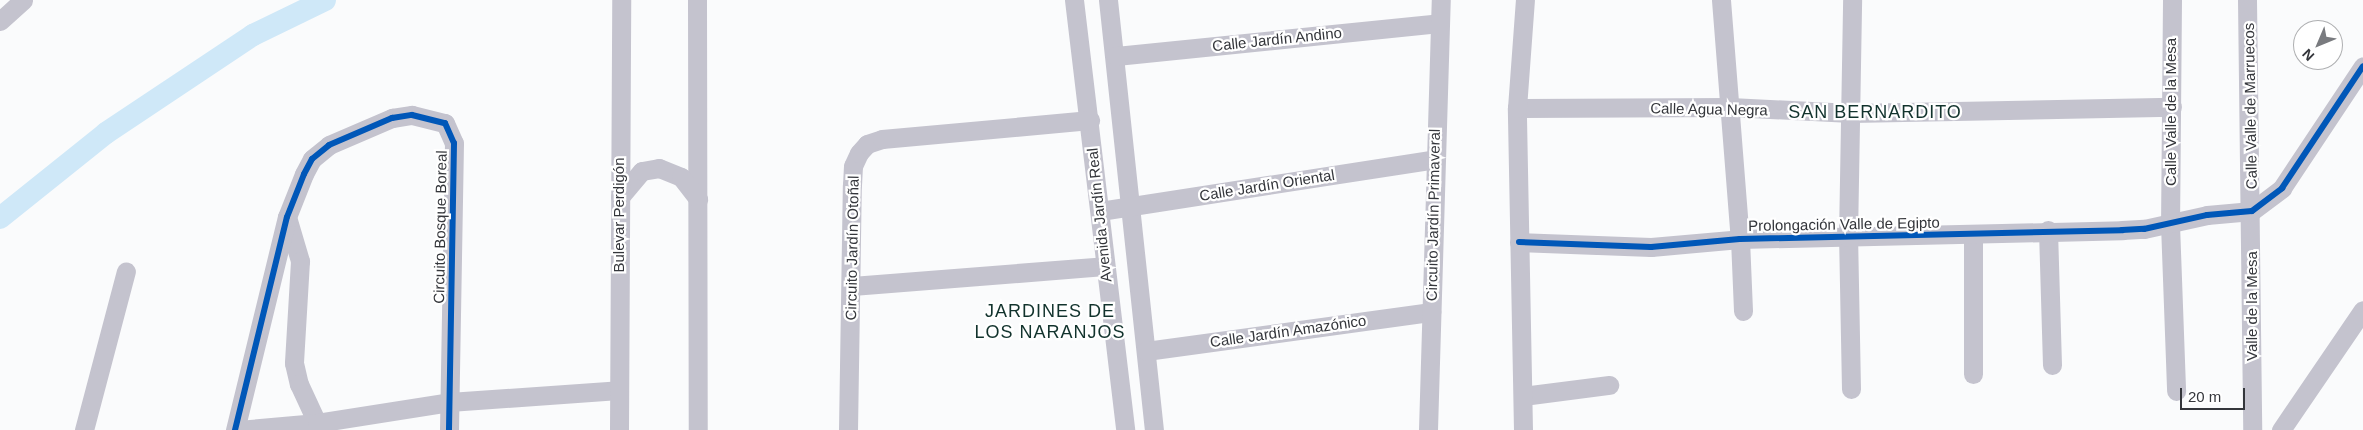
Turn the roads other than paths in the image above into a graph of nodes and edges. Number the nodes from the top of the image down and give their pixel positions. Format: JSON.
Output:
{"nodes":[{"id":1,"x":23,"y":0,"type":"edge"},
{"id":2,"x":621,"y":0,"type":"edge"},
{"id":3,"x":697,"y":0,"type":"edge"},
{"id":4,"x":1074,"y":0,"type":"edge"},
{"id":5,"x":1108,"y":0,"type":"edge"},
{"id":6,"x":1441,"y":0,"type":"edge"},
{"id":7,"x":1525,"y":0,"type":"edge"},
{"id":8,"x":1722,"y":0,"type":"edge"},
{"id":9,"x":1852,"y":0,"type":"edge"},
{"id":10,"x":2172,"y":0,"type":"edge"},
{"id":11,"x":2248,"y":0,"type":"edge"},
{"id":12,"x":6,"y":11,"type":"edge"},
{"id":13,"x":1439,"y":23,"type":"junction"},
{"id":14,"x":1116,"y":56,"type":"junction"},
{"id":15,"x":2363,"y":66,"type":"edge"},
{"id":16,"x":1730,"y":107,"type":"junction"},
{"id":17,"x":2172,"y":107,"type":"junction"},
{"id":18,"x":1517,"y":108,"type":"junction"},
{"id":19,"x":1851,"y":113,"type":"junction"},
{"id":20,"x":1090,"y":120,"type":"junction"},
{"id":21,"x":1434,"y":159,"type":"junction"},
{"id":22,"x":620,"y":197,"type":"junction"},
{"id":23,"x":698,"y":199,"type":"junction"},
{"id":24,"x":1130,"y":207,"type":"junction"},
{"id":25,"x":1100,"y":211,"type":"junction"},
{"id":26,"x":2252,"y":211,"type":"junction"},
{"id":27,"x":287,"y":217,"type":"junction"},
{"id":28,"x":2170,"y":224,"type":"junction"},
{"id":29,"x":2048,"y":230,"type":"junction"},
{"id":30,"x":1973,"y":234,"type":"junction"},
{"id":31,"x":1848,"y":237,"type":"junction"},
{"id":32,"x":1740,"y":239,"type":"junction"},
{"id":33,"x":1519,"y":242,"type":"junction"},
{"id":34,"x":1104,"y":266,"type":"junction"},
{"id":35,"x":126,"y":272,"type":"dead end"},
{"id":36,"x":852,"y":286,"type":"junction"},
{"id":37,"x":2363,"y":310,"type":"edge"},
{"id":38,"x":1742,"y":311,"type":"dead end"},
{"id":39,"x":1430,"y":312,"type":"junction"},
{"id":40,"x":1146,"y":351,"type":"junction"},
{"id":41,"x":2052,"y":365,"type":"dead end"},
{"id":42,"x":1974,"y":374,"type":"dead end"},
{"id":43,"x":1609,"y":385,"type":"dead end"},
{"id":44,"x":1851,"y":389,"type":"dead end"},
{"id":45,"x":619,"y":390,"type":"junction"},
{"id":46,"x":2176,"y":391,"type":"dead end"},
{"id":47,"x":1523,"y":396,"type":"junction"},
{"id":48,"x":450,"y":402,"type":"junction"},
{"id":49,"x":317,"y":423,"type":"junction"},
{"id":50,"x":83,"y":426,"type":"edge"},
{"id":51,"x":237,"y":430,"type":"edge"},
{"id":52,"x":449,"y":430,"type":"edge"},
{"id":53,"x":619,"y":430,"type":"edge"},
{"id":54,"x":698,"y":430,"type":"edge"},
{"id":55,"x":848,"y":430,"type":"edge"},
{"id":56,"x":1125,"y":430,"type":"edge"},
{"id":57,"x":1154,"y":430,"type":"edge"},
{"id":58,"x":1428,"y":430,"type":"edge"},
{"id":59,"x":1523,"y":430,"type":"edge"},
{"id":60,"x":2252,"y":430,"type":"edge"},
{"id":61,"x":2282,"y":430,"type":"edge"}],
"edges":[{"from":1,"to":12,"type":"street"},
{"from":2,"to":22,"type":"street","name":"Bulevar Perdigón"},
{"from":3,"to":23,"type":"street"},
{"from":4,"to":20,"type":"street","name":"Avenida Jardín Real"},
{"from":5,"to":14,"type":"street"},
{"from":6,"to":13,"type":"street","name":"Circuito Jardín Primaveral"},
{"from":7,"to":18,"type":"street"},
{"from":8,"to":16,"type":"street"},
{"from":9,"to":19,"type":"street"},
{"from":10,"to":17,"type":"street","name":"Calle Valle de la Mesa"},
{"from":11,"to":26,"type":"street","name":"Calle Valle de Marruecos"},
{"from":13,"to":14,"type":"street","name":"Calle Jardín Andino"},
{"from":13,"to":21,"type":"street","name":"Circuito Jardín Primaveral"},
{"from":14,"to":24,"type":"street"},
{"from":15,"to":26,"type":"street"},
{"from":16,"to":18,"type":"street","name":"Calle Agua Negra"},
{"from":16,"to":19,"type":"street","name":"Calle Agua Negra"},
{"from":16,"to":32,"type":"street"},
{"from":17,"to":19,"type":"street","name":"Calle Agua Negra"},
{"from":17,"to":28,"type":"street","name":"Calle Valle de la Mesa"},
{"from":18,"to":33,"type":"street"},
{"from":19,"to":31,"type":"street"},
{"from":20,"to":25,"type":"street","name":"Avenida Jardín Real"},
{"from":20,"to":36,"type":"street","name":"Circuito Jardín Otoñal"},
{"from":21,"to":24,"type":"street","name":"Calle Jardín Oriental"},
{"from":21,"to":39,"type":"street","name":"Circuito Jardín Primaveral"},
{"from":22,"to":23,"type":"street"},
{"from":22,"to":45,"type":"street","name":"Bulevar Perdigón"},
{"from":23,"to":54,"type":"street"},
{"from":24,"to":25,"type":"street","name":"Calle Jardín Oriental"},
{"from":24,"to":40,"type":"street"},
{"from":25,"to":34,"type":"street","name":"Avenida Jardín Real"},
{"from":26,"to":28,"type":"street","name":"Prolongación Valle de Egipto"},
{"from":26,"to":60,"type":"street","name":"Valle de la Mesa"},
{"from":27,"to":48,"type":"street","name":"Circuito Bosque Boreal"},
{"from":27,"to":49,"type":"street"},
{"from":27,"to":51,"type":"street","name":"Circuito Bosque Boreal"},
{"from":28,"to":29,"type":"street","name":"Prolongación Valle de Egipto"},
{"from":28,"to":46,"type":"street","name":"Calle Valle de la Mesa"},
{"from":29,"to":30,"type":"street","name":"Prolongación Valle de Egipto"},
{"from":29,"to":41,"type":"street"},
{"from":30,"to":31,"type":"street","name":"Prolongación Valle de Egipto"},
{"from":30,"to":42,"type":"street"},
{"from":31,"to":32,"type":"street","name":"Prolongación Valle de Egipto"},
{"from":31,"to":44,"type":"street"},
{"from":32,"to":33,"type":"street","name":"Prolongación Valle de Egipto"},
{"from":32,"to":38,"type":"street"},
{"from":33,"to":47,"type":"street"},
{"from":34,"to":36,"type":"street"},
{"from":34,"to":56,"type":"street","name":"Avenida Jardín Real"},
{"from":35,"to":50,"type":"street"},
{"from":36,"to":55,"type":"street","name":"Circuito Jardín Otoñal"},
{"from":37,"to":61,"type":"street"},
{"from":39,"to":40,"type":"street","name":"Calle Jardín Amazónico"},
{"from":39,"to":58,"type":"street","name":"Circuito Jardín Primaveral"},
{"from":40,"to":57,"type":"street"},
{"from":43,"to":47,"type":"street"},
{"from":45,"to":48,"type":"street"},
{"from":45,"to":53,"type":"street","name":"Bulevar Perdigón"},
{"from":47,"to":59,"type":"street"},
{"from":48,"to":49,"type":"street"},
{"from":48,"to":52,"type":"street","name":"Circuito Bosque Boreal"},
{"from":49,"to":51,"type":"street"}]}
